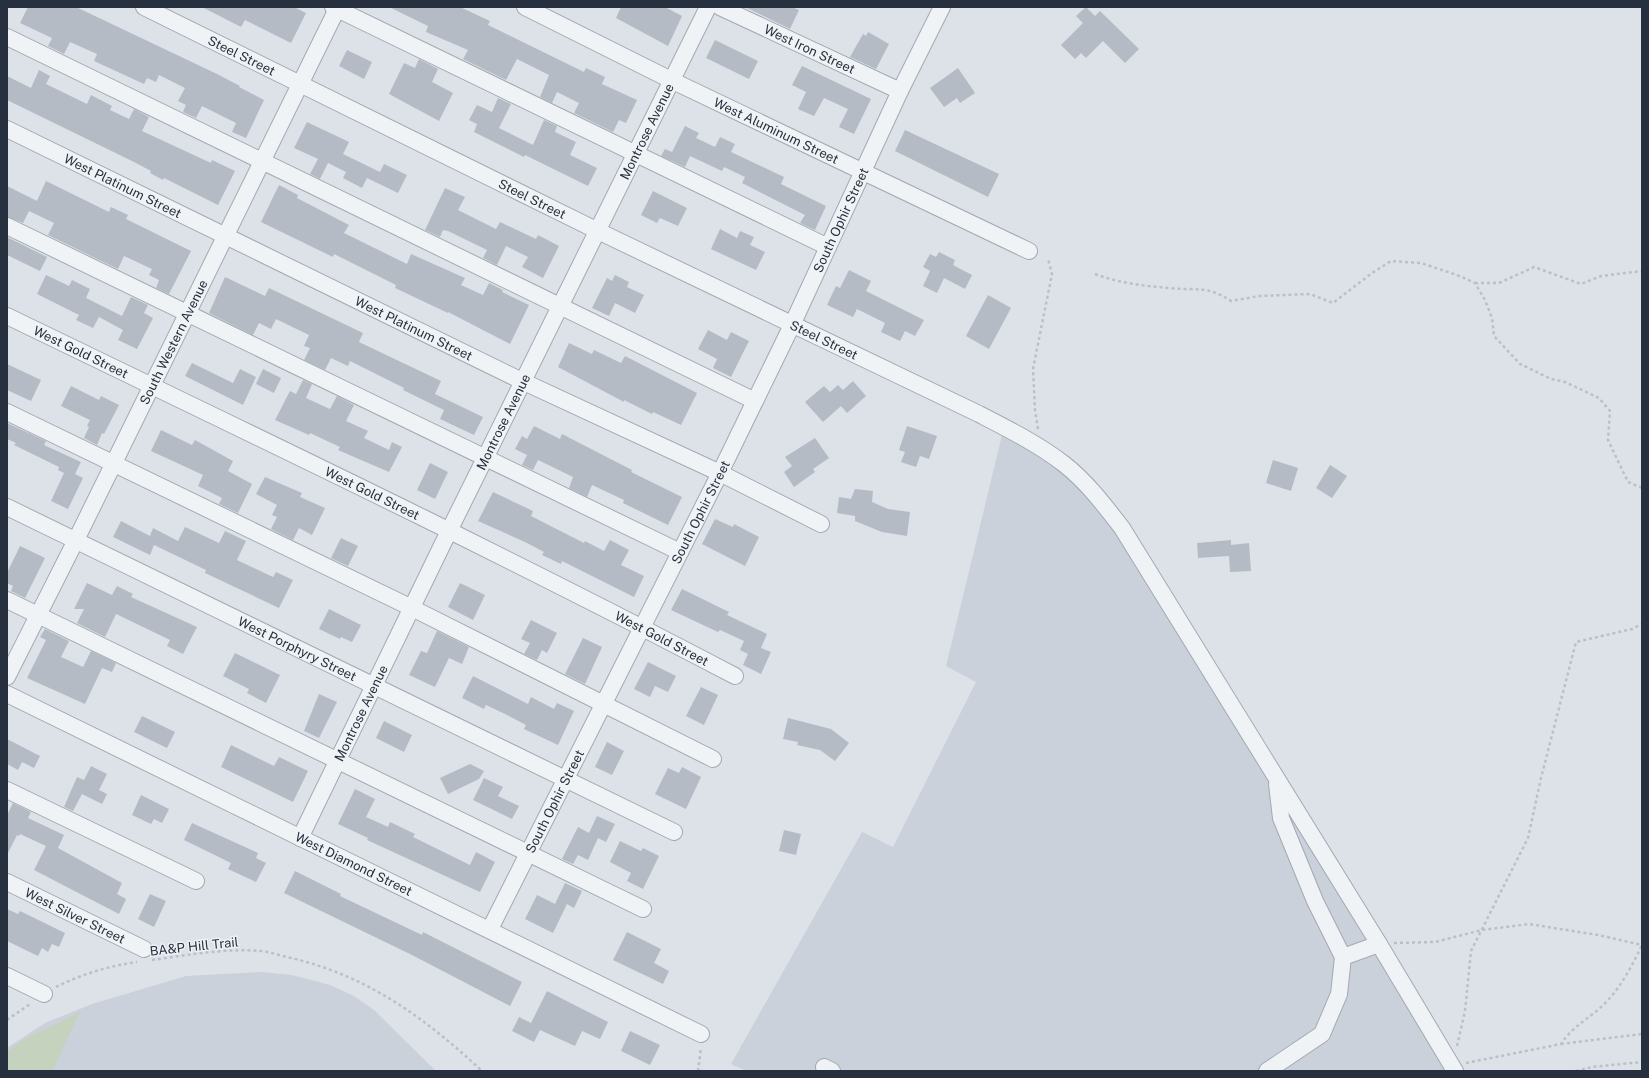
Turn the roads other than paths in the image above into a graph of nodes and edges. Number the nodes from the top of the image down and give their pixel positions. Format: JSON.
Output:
{"nodes":[{"id":1,"x":144,"y":7,"type":"edge"},
{"id":2,"x":525,"y":7,"type":"edge"},
{"id":3,"x":708,"y":7,"type":"edge"},
{"id":4,"x":720,"y":7,"type":"edge"},
{"id":5,"x":942,"y":7,"type":"edge"},
{"id":6,"x":336,"y":8,"type":"edge"},
{"id":7,"x":7,"y":37,"type":"edge"},
{"id":8,"x":673,"y":81,"type":"junction"},
{"id":9,"x":300,"y":84,"type":"junction"},
{"id":10,"x":900,"y":91,"type":"junction"},
{"id":11,"x":7,"y":129,"type":"edge"},
{"id":12,"x":636,"y":155,"type":"junction"},
{"id":13,"x":262,"y":162,"type":"junction"},
{"id":14,"x":863,"y":171,"type":"junction"},
{"id":15,"x":7,"y":226,"type":"edge"},
{"id":16,"x":598,"y":231,"type":"junction"},
{"id":17,"x":226,"y":236,"type":"junction"},
{"id":18,"x":828,"y":247,"type":"junction"},
{"id":19,"x":1029,"y":251,"type":"dead end"},
{"id":20,"x":561,"y":307,"type":"junction"},
{"id":21,"x":188,"y":313,"type":"junction"},
{"id":22,"x":7,"y":316,"type":"edge"},
{"id":23,"x":792,"y":325,"type":"junction"},
{"id":24,"x":524,"y":382,"type":"junction"},
{"id":25,"x":152,"y":386,"type":"junction"},
{"id":26,"x":755,"y":401,"type":"junction"},
{"id":27,"x":7,"y":412,"type":"edge"},
{"id":28,"x":486,"y":458,"type":"junction"},
{"id":29,"x":113,"y":464,"type":"junction"},
{"id":30,"x":720,"y":473,"type":"junction"},
{"id":31,"x":7,"y":506,"type":"edge"},
{"id":32,"x":821,"y":524,"type":"dead end"},
{"id":33,"x":449,"y":531,"type":"junction"},
{"id":34,"x":76,"y":540,"type":"junction"},
{"id":35,"x":680,"y":552,"type":"junction"},
{"id":36,"x":7,"y":600,"type":"edge"},
{"id":37,"x":412,"y":608,"type":"junction"},
{"id":38,"x":38,"y":615,"type":"junction"},
{"id":39,"x":642,"y":627,"type":"junction"},
{"id":40,"x":735,"y":676,"type":"dead end"},
{"id":41,"x":7,"y":677,"type":"edge"},
{"id":42,"x":375,"y":686,"type":"junction"},
{"id":43,"x":7,"y":694,"type":"edge"},
{"id":44,"x":604,"y":703,"type":"junction"},
{"id":45,"x":713,"y":759,"type":"dead end"},
{"id":46,"x":338,"y":761,"type":"junction"},
{"id":47,"x":567,"y":778,"type":"junction"},
{"id":48,"x":1276,"y":780,"type":"junction"},
{"id":49,"x":7,"y":790,"type":"edge"},
{"id":50,"x":674,"y":832,"type":"dead end"},
{"id":51,"x":300,"y":838,"type":"junction"},
{"id":52,"x":528,"y":853,"type":"junction"},
{"id":53,"x":196,"y":881,"type":"dead end"},
{"id":54,"x":7,"y":882,"type":"edge"},
{"id":55,"x":643,"y":909,"type":"dead end"},
{"id":56,"x":490,"y":929,"type":"junction"},
{"id":57,"x":1379,"y":944,"type":"junction"},
{"id":58,"x":145,"y":957,"type":"road end"},
{"id":59,"x":1343,"y":957,"type":"junction"},
{"id":60,"x":7,"y":976,"type":"edge"},
{"id":61,"x":44,"y":994,"type":"road end"},
{"id":62,"x":701,"y":1034,"type":"road end"},
{"id":63,"x":1454,"y":1068,"type":"edge"},
{"id":64,"x":1267,"y":1071,"type":"edge"}],
"edges":[{"from":1,"to":9,"type":"street","name":"Steel Street"},
{"from":2,"to":8,"type":"street","name":"West Aluminum Street"},
{"from":3,"to":8,"type":"street","name":"Montrose Avenue"},
{"from":4,"to":10,"type":"street","name":"West Iron Street"},
{"from":5,"to":10,"type":"street","name":"South Ophir Street"},
{"from":6,"to":9,"type":"street","name":"South Western Avenue"},
{"from":6,"to":12,"type":"street"},
{"from":7,"to":13,"type":"street"},
{"from":8,"to":12,"type":"street","name":"Montrose Avenue"},
{"from":8,"to":14,"type":"street","name":"West Aluminum Street"},
{"from":9,"to":13,"type":"street","name":"South Western Avenue"},
{"from":9,"to":16,"type":"street","name":"Steel Street"},
{"from":10,"to":14,"type":"street","name":"South Ophir Street"},
{"from":11,"to":17,"type":"street","name":"West Platinum Street"},
{"from":12,"to":16,"type":"street","name":"Montrose Avenue"},
{"from":12,"to":18,"type":"street"},
{"from":13,"to":17,"type":"street","name":"South Western Avenue"},
{"from":13,"to":20,"type":"street"},
{"from":14,"to":18,"type":"street","name":"South Ophir Street"},
{"from":14,"to":19,"type":"street","name":"West Aluminum Street"},
{"from":15,"to":21,"type":"street"},
{"from":16,"to":20,"type":"street","name":"Montrose Avenue"},
{"from":16,"to":23,"type":"street","name":"Steel Street"},
{"from":17,"to":21,"type":"street","name":"South Western Avenue"},
{"from":17,"to":24,"type":"street","name":"West Platinum Street"},
{"from":18,"to":23,"type":"street","name":"South Ophir Street"},
{"from":20,"to":24,"type":"street","name":"Montrose Avenue"},
{"from":20,"to":26,"type":"street"},
{"from":21,"to":25,"type":"street","name":"South Western Avenue"},
{"from":21,"to":28,"type":"street"},
{"from":22,"to":25,"type":"street","name":"West Gold Street"},
{"from":23,"to":26,"type":"street","name":"South Ophir Street"},
{"from":23,"to":48,"type":"street","name":"Steel Street"},
{"from":24,"to":28,"type":"street","name":"Montrose Avenue"},
{"from":24,"to":30,"type":"street","name":"West Platinum Street"},
{"from":25,"to":29,"type":"street","name":"South Western Avenue"},
{"from":25,"to":33,"type":"street","name":"West Gold Street"},
{"from":26,"to":30,"type":"street","name":"South Ophir Street"},
{"from":27,"to":29,"type":"street"},
{"from":28,"to":33,"type":"street","name":"Montrose Avenue"},
{"from":28,"to":35,"type":"street"},
{"from":29,"to":34,"type":"street","name":"South Western Avenue"},
{"from":29,"to":37,"type":"street"},
{"from":30,"to":32,"type":"street","name":"West Platinum Street"},
{"from":30,"to":35,"type":"street","name":"South Ophir Street"},
{"from":31,"to":34,"type":"street","name":"West Porphyry Street"},
{"from":33,"to":37,"type":"street","name":"Montrose Avenue"},
{"from":33,"to":39,"type":"street","name":"West Gold Street"},
{"from":34,"to":38,"type":"street","name":"South Western Avenue"},
{"from":34,"to":42,"type":"street","name":"West Porphyry Street"},
{"from":35,"to":39,"type":"street","name":"South Ophir Street"},
{"from":36,"to":38,"type":"street"},
{"from":37,"to":42,"type":"street","name":"Montrose Avenue"},
{"from":37,"to":44,"type":"street"},
{"from":38,"to":41,"type":"street","name":"South Western Avenue"},
{"from":38,"to":46,"type":"street"},
{"from":39,"to":40,"type":"street","name":"West Gold Street"},
{"from":39,"to":44,"type":"street","name":"South Ophir Street"},
{"from":42,"to":46,"type":"street","name":"Montrose Avenue"},
{"from":42,"to":47,"type":"street","name":"West Porphyry Street"},
{"from":43,"to":51,"type":"street","name":"West Diamond Street"},
{"from":44,"to":45,"type":"street"},
{"from":44,"to":47,"type":"street","name":"South Ophir Street"},
{"from":46,"to":51,"type":"street","name":"Montrose Avenue"},
{"from":46,"to":52,"type":"street"},
{"from":47,"to":50,"type":"street","name":"West Porphyry Street"},
{"from":47,"to":52,"type":"street","name":"South Ophir Street"},
{"from":48,"to":57,"type":"street","name":"Steel Street"},
{"from":48,"to":59,"type":"street"},
{"from":49,"to":53,"type":"street"},
{"from":51,"to":56,"type":"street","name":"West Diamond Street"},
{"from":52,"to":55,"type":"street"},
{"from":52,"to":56,"type":"street","name":"South Ophir Street"},
{"from":54,"to":58,"type":"street","name":"West Silver Street"},
{"from":56,"to":62,"type":"street","name":"West Diamond Street"},
{"from":57,"to":59,"type":"street"},
{"from":57,"to":63,"type":"street","name":"Steel Street"},
{"from":59,"to":64,"type":"street"},
{"from":60,"to":61,"type":"street"}]}
